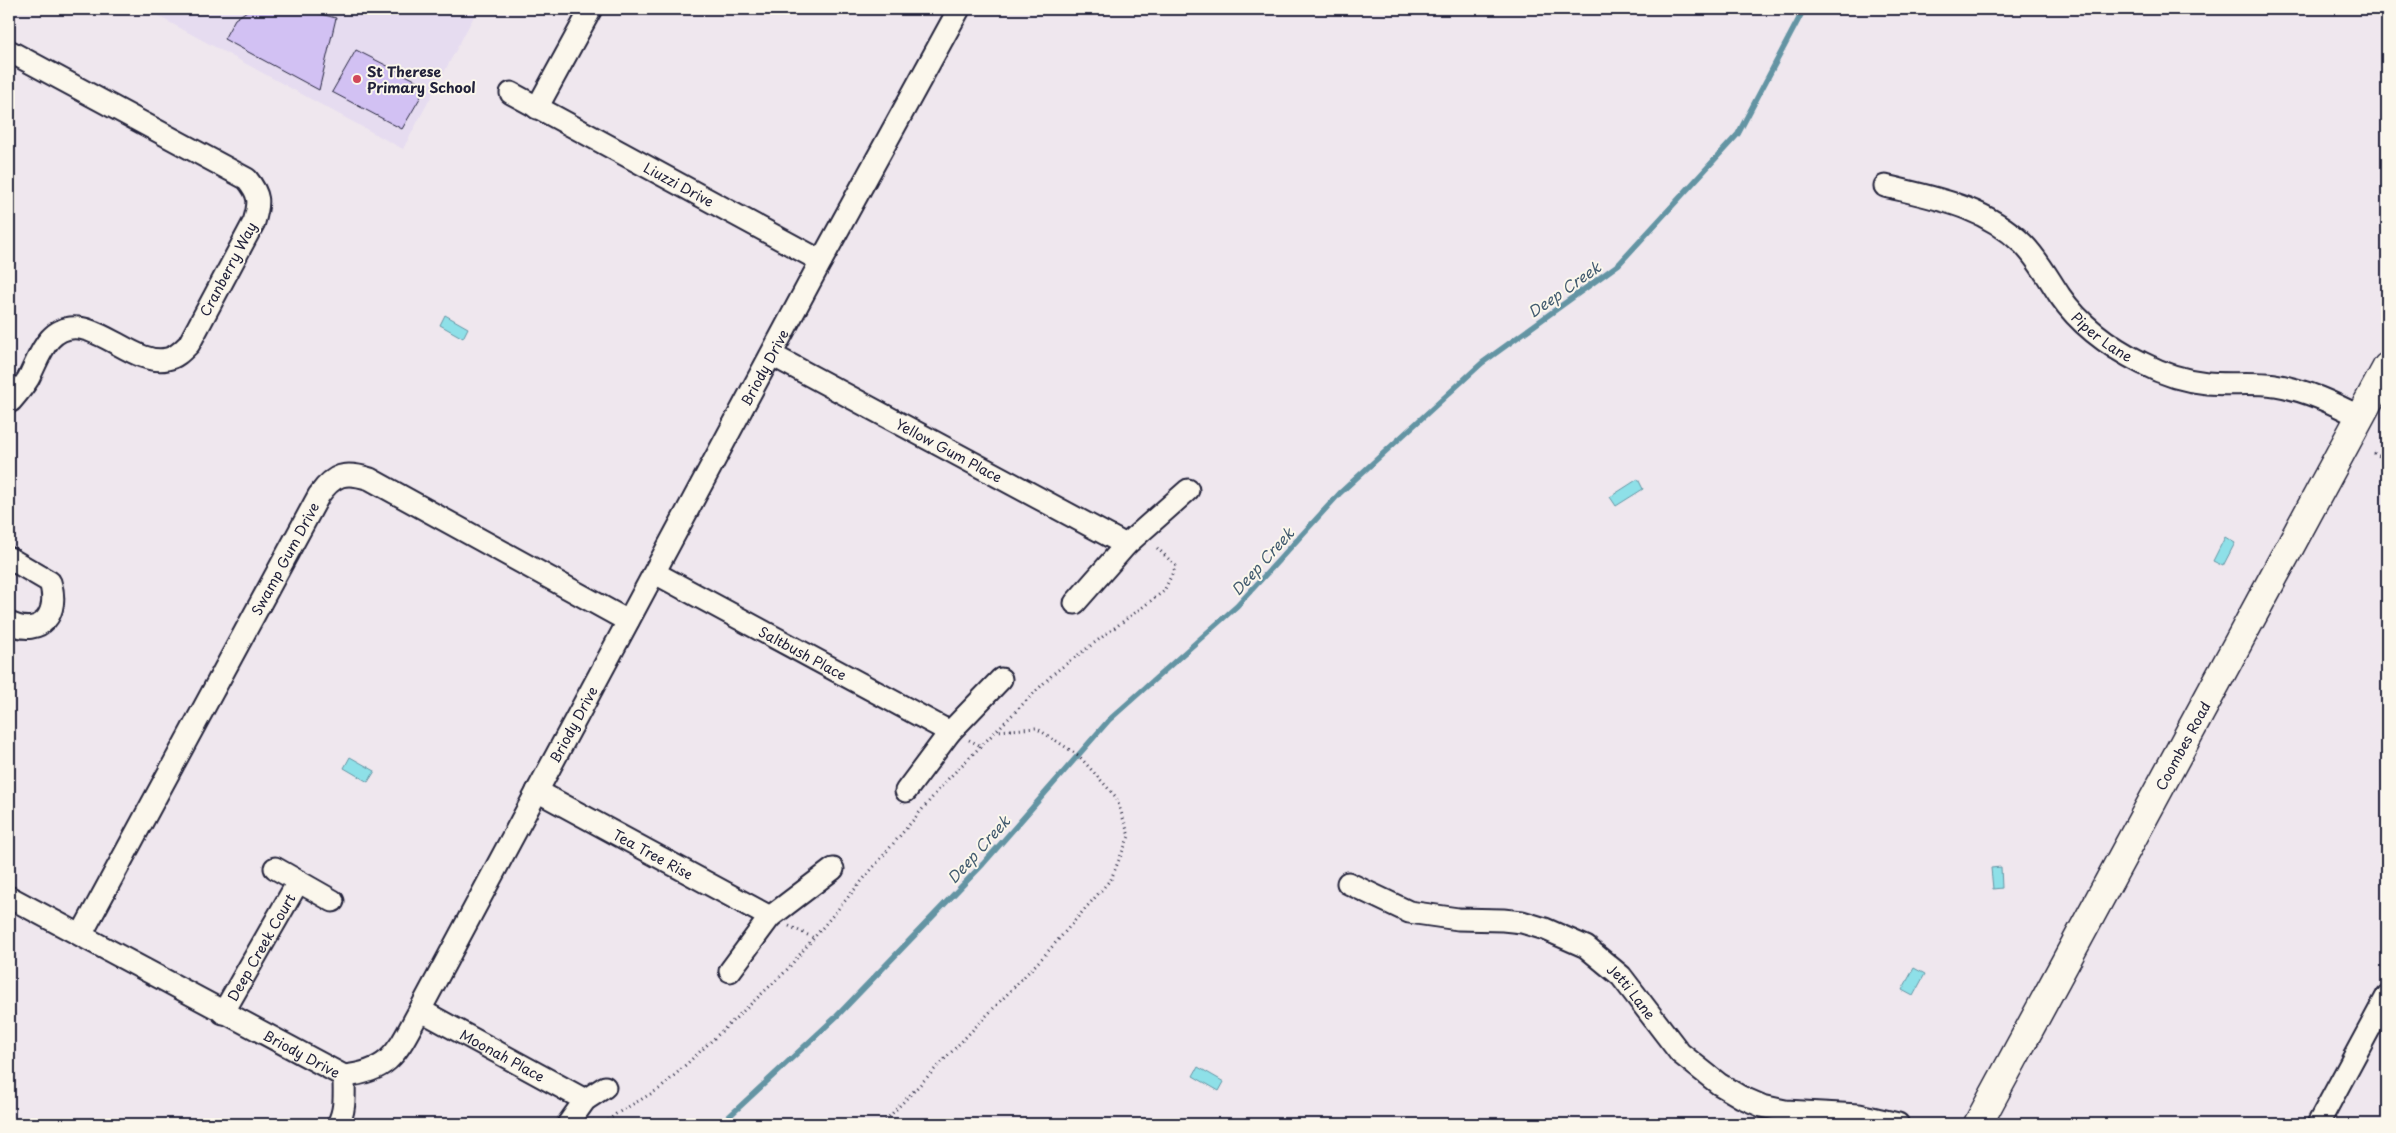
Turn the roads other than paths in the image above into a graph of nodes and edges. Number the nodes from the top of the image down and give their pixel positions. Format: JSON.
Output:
{"nodes":[{"id":1,"x":590,"y":9,"type":"edge"},
{"id":2,"x":959,"y":9,"type":"edge"},
{"id":3,"x":9,"y":51,"type":"edge"},
{"id":4,"x":511,"y":94,"type":"dead end"},
{"id":5,"x":537,"y":108,"type":"junction"},
{"id":6,"x":1885,"y":186,"type":"dead end"},
{"id":7,"x":821,"y":261,"type":"junction"},
{"id":8,"x":772,"y":355,"type":"junction"},
{"id":9,"x":2387,"y":367,"type":"edge"},
{"id":10,"x":11,"y":401,"type":"dead end"},
{"id":11,"x":2360,"y":416,"type":"junction"},
{"id":12,"x":1188,"y":490,"type":"dead end"},
{"id":13,"x":1133,"y":539,"type":"junction"},
{"id":14,"x":9,"y":558,"type":"edge"},
{"id":15,"x":655,"y":573,"type":"junction"},
{"id":16,"x":1075,"y":603,"type":"dead end"},
{"id":17,"x":628,"y":621,"type":"junction"},
{"id":18,"x":9,"y":623,"type":"edge"},
{"id":19,"x":1001,"y":679,"type":"dead end"},
{"id":20,"x":950,"y":732,"type":"junction"},
{"id":21,"x":537,"y":791,"type":"junction"},
{"id":22,"x":906,"y":791,"type":"dead end"},
{"id":23,"x":275,"y":868,"type":"dead end"},
{"id":24,"x":833,"y":869,"type":"dead end"},
{"id":25,"x":298,"y":882,"type":"junction"},
{"id":26,"x":1348,"y":883,"type":"dead end"},
{"id":27,"x":9,"y":897,"type":"edge"},
{"id":28,"x":332,"y":901,"type":"dead end"},
{"id":29,"x":770,"y":917,"type":"junction"},
{"id":30,"x":81,"y":935,"type":"junction"},
{"id":31,"x":730,"y":971,"type":"dead end"},
{"id":32,"x":2387,"y":996,"type":"edge"},
{"id":33,"x":420,"y":1010,"type":"junction"},
{"id":34,"x":223,"y":1013,"type":"junction"},
{"id":35,"x":344,"y":1076,"type":"junction"},
{"id":36,"x":605,"y":1086,"type":"dead end"},
{"id":37,"x":585,"y":1100,"type":"junction"},
{"id":38,"x":338,"y":1124,"type":"edge"},
{"id":39,"x":568,"y":1124,"type":"edge"},
{"id":40,"x":1898,"y":1124,"type":"edge"},
{"id":41,"x":1978,"y":1124,"type":"edge"},
{"id":42,"x":2318,"y":1124,"type":"edge"}],
"edges":[{"from":1,"to":5,"type":"street"},
{"from":2,"to":7,"type":"street","name":"Briody Drive"},
{"from":3,"to":10,"type":"street","name":"Cranberry Way"},
{"from":4,"to":5,"type":"street","name":"Liuzzi Drive"},
{"from":5,"to":7,"type":"street","name":"Liuzzi Drive"},
{"from":6,"to":11,"type":"street","name":"Piper Lane"},
{"from":7,"to":8,"type":"street","name":"Briody Drive"},
{"from":8,"to":13,"type":"street","name":"Yellow Gum Place"},
{"from":8,"to":15,"type":"street","name":"Briody Drive"},
{"from":9,"to":11,"type":"street","name":"Coombes Road"},
{"from":11,"to":41,"type":"street","name":"Coombes Road"},
{"from":12,"to":13,"type":"street"},
{"from":13,"to":16,"type":"street"},
{"from":14,"to":18,"type":"street"},
{"from":15,"to":17,"type":"street","name":"Briody Drive"},
{"from":15,"to":20,"type":"street","name":"Saltbush Place"},
{"from":17,"to":21,"type":"street","name":"Briody Drive"},
{"from":17,"to":30,"type":"street","name":"Swamp Gum Drive"},
{"from":19,"to":20,"type":"street"},
{"from":20,"to":22,"type":"street"},
{"from":21,"to":29,"type":"street","name":"Tea Tree Rise"},
{"from":21,"to":33,"type":"street","name":"Briody Drive"},
{"from":23,"to":25,"type":"street","name":"Deep Creek Court"},
{"from":24,"to":29,"type":"street"},
{"from":25,"to":28,"type":"street","name":"Deep Creek Court"},
{"from":25,"to":34,"type":"street","name":"Deep Creek Court"},
{"from":26,"to":40,"type":"street","name":"Jetti Lane"},
{"from":27,"to":30,"type":"street","name":"Briody Drive"},
{"from":29,"to":31,"type":"street"},
{"from":30,"to":34,"type":"street","name":"Briody Drive"},
{"from":32,"to":42,"type":"street"},
{"from":33,"to":35,"type":"street","name":"Briody Drive"},
{"from":33,"to":37,"type":"street","name":"Moonah Place"},
{"from":34,"to":35,"type":"street","name":"Briody Drive"},
{"from":35,"to":38,"type":"street"},
{"from":36,"to":37,"type":"street"},
{"from":37,"to":39,"type":"street"}]}
